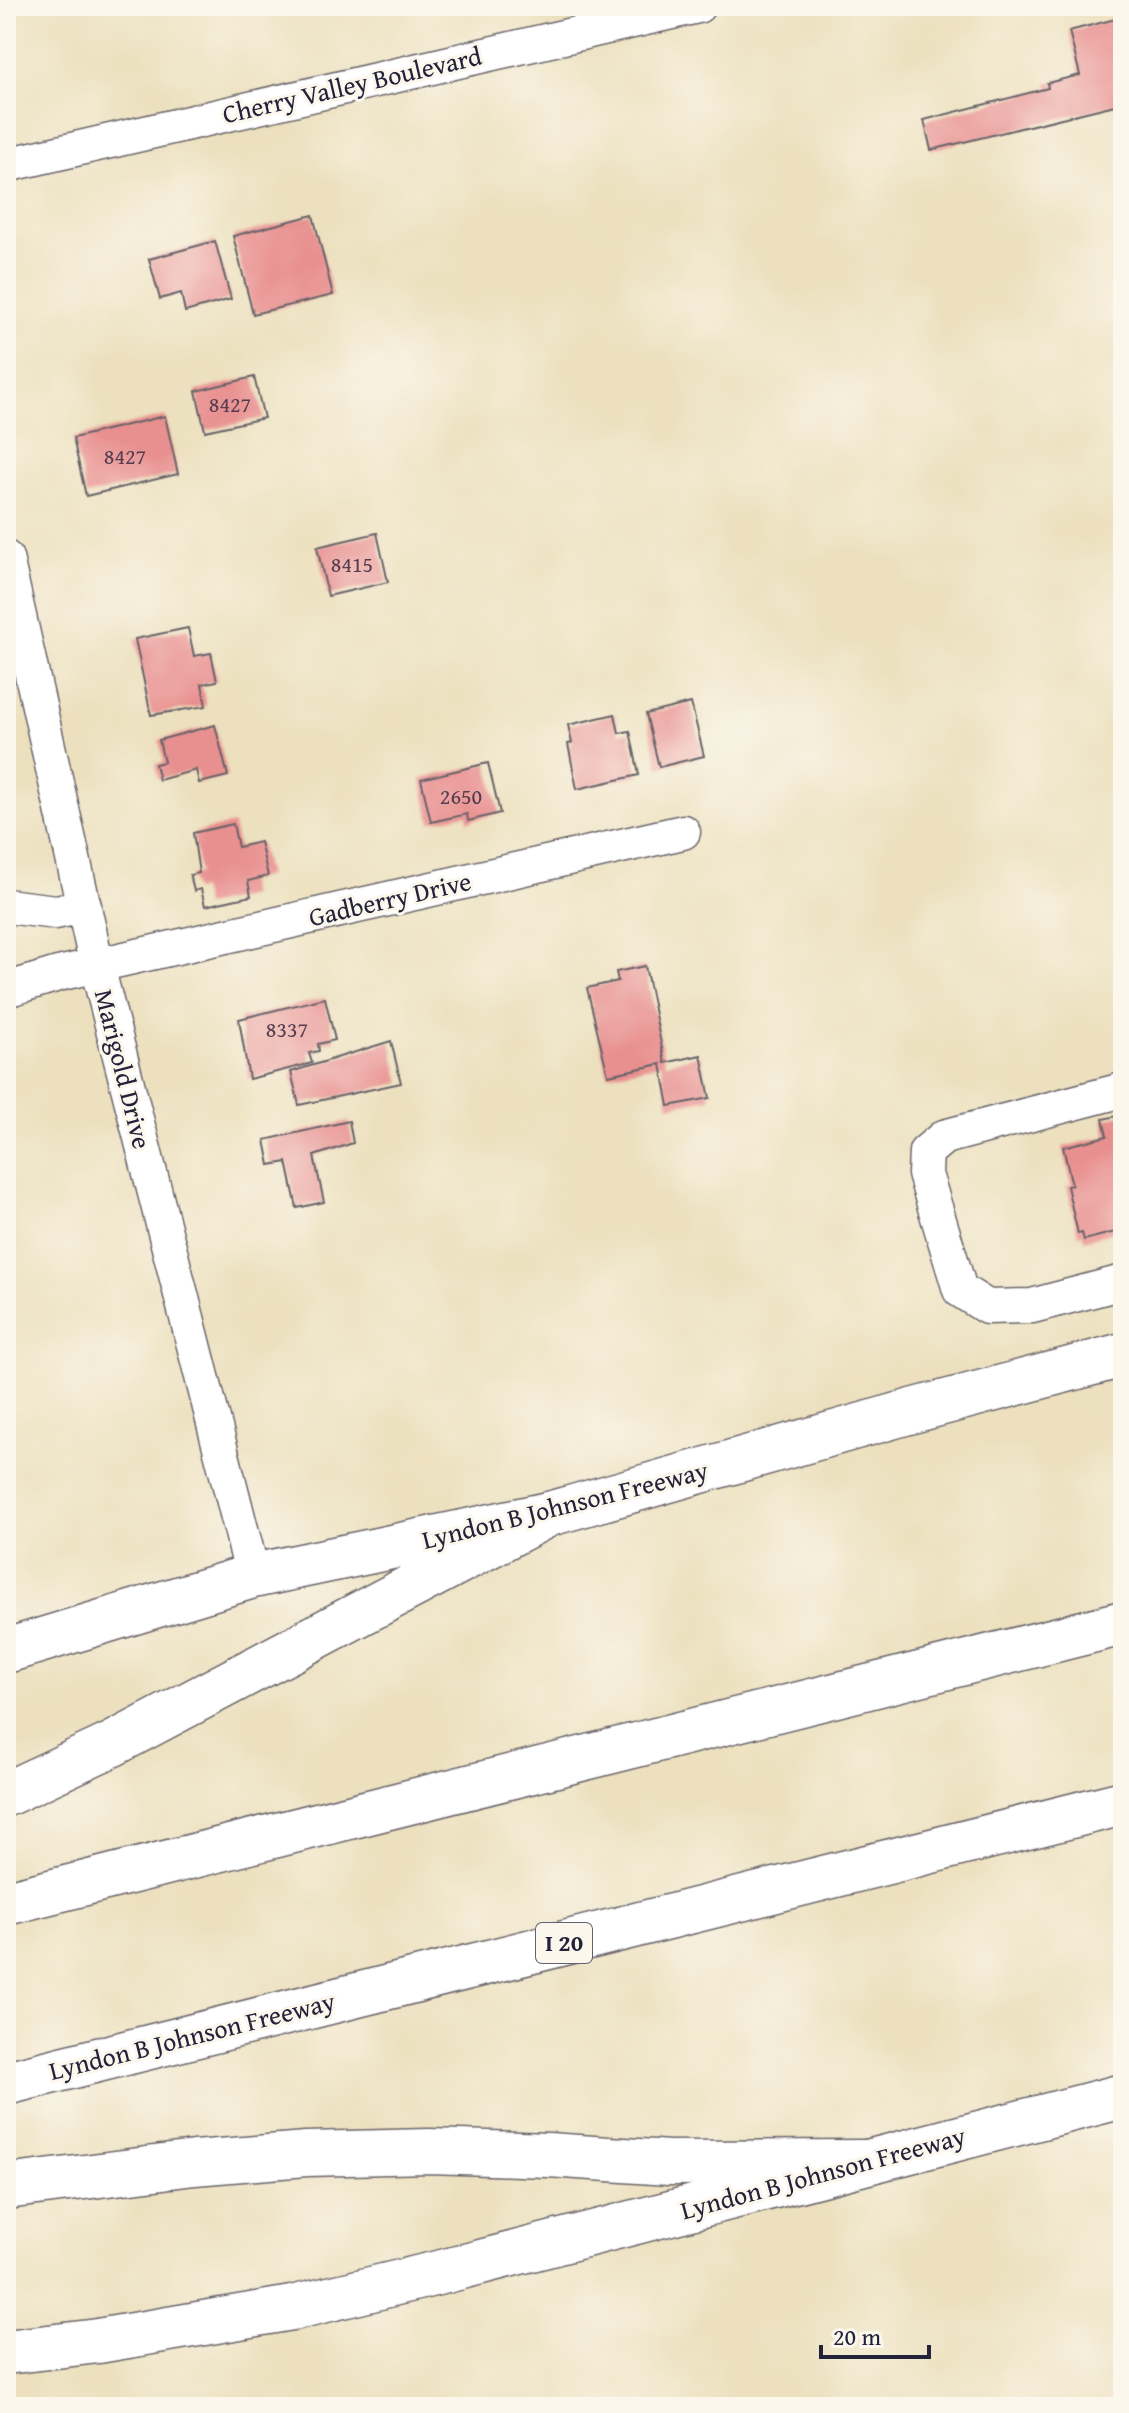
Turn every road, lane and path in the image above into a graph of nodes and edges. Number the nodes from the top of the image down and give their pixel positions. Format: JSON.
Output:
{"nodes":[{"id":1,"x":698,"y":6,"type":"edge"},
{"id":2,"x":6,"y":165,"type":"edge"},
{"id":3,"x":6,"y":558,"type":"edge"},
{"id":4,"x":10,"y":598,"type":"edge"},
{"id":5,"x":683,"y":832,"type":"dead end"},
{"id":6,"x":6,"y":906,"type":"edge"},
{"id":7,"x":84,"y":906,"type":"junction"},
{"id":8,"x":97,"y":966,"type":"junction"},
{"id":9,"x":6,"y":990,"type":"edge"},
{"id":10,"x":1123,"y":1090,"type":"edge"},
{"id":11,"x":1123,"y":1282,"type":"edge"},
{"id":12,"x":1123,"y":1355,"type":"edge"},
{"id":13,"x":549,"y":1514,"type":"junction"},
{"id":14,"x":253,"y":1576,"type":"junction"},
{"id":15,"x":1123,"y":1623,"type":"edge"},
{"id":16,"x":6,"y":1651,"type":"edge"},
{"id":17,"x":6,"y":1794,"type":"edge"},
{"id":18,"x":1123,"y":1803,"type":"edge"},
{"id":19,"x":6,"y":1903,"type":"edge"},
{"id":20,"x":6,"y":2083,"type":"edge"},
{"id":21,"x":1123,"y":2096,"type":"edge"},
{"id":22,"x":865,"y":2162,"type":"junction"},
{"id":23,"x":6,"y":2187,"type":"edge"},
{"id":24,"x":6,"y":2352,"type":"edge"}],
"edges":[{"from":1,"to":2,"type":"street","name":"Cherry Valley Boulevard"},
{"from":3,"to":4,"type":"street","name":"Marigold Drive"},
{"from":4,"to":7,"type":"street","name":"Marigold Drive"},
{"from":5,"to":8,"type":"street","name":"Gadberry Drive"},
{"from":6,"to":7,"type":"street"},
{"from":7,"to":8,"type":"street","name":"Marigold Drive"},
{"from":8,"to":9,"type":"street","name":"Gadberry Drive"},
{"from":8,"to":14,"type":"street","name":"Marigold Drive"},
{"from":10,"to":11,"type":"street"},
{"from":12,"to":13,"type":"main road","name":"Lyndon B Johnson Freeway"},
{"from":13,"to":14,"type":"main road","name":"Lyndon B Johnson Freeway"},
{"from":13,"to":17,"type":"main road"},
{"from":14,"to":16,"type":"main road","name":"Lyndon B Johnson Freeway"},
{"from":15,"to":19,"type":"main road"},
{"from":18,"to":20,"type":"main road","name":"Lyndon B Johnson Freeway","number":"I 20"},
{"from":21,"to":22,"type":"main road","name":"Lyndon B Johnson Freeway"},
{"from":22,"to":23,"type":"main road"},
{"from":22,"to":24,"type":"main road","name":"Lyndon B Johnson Freeway"}]}
